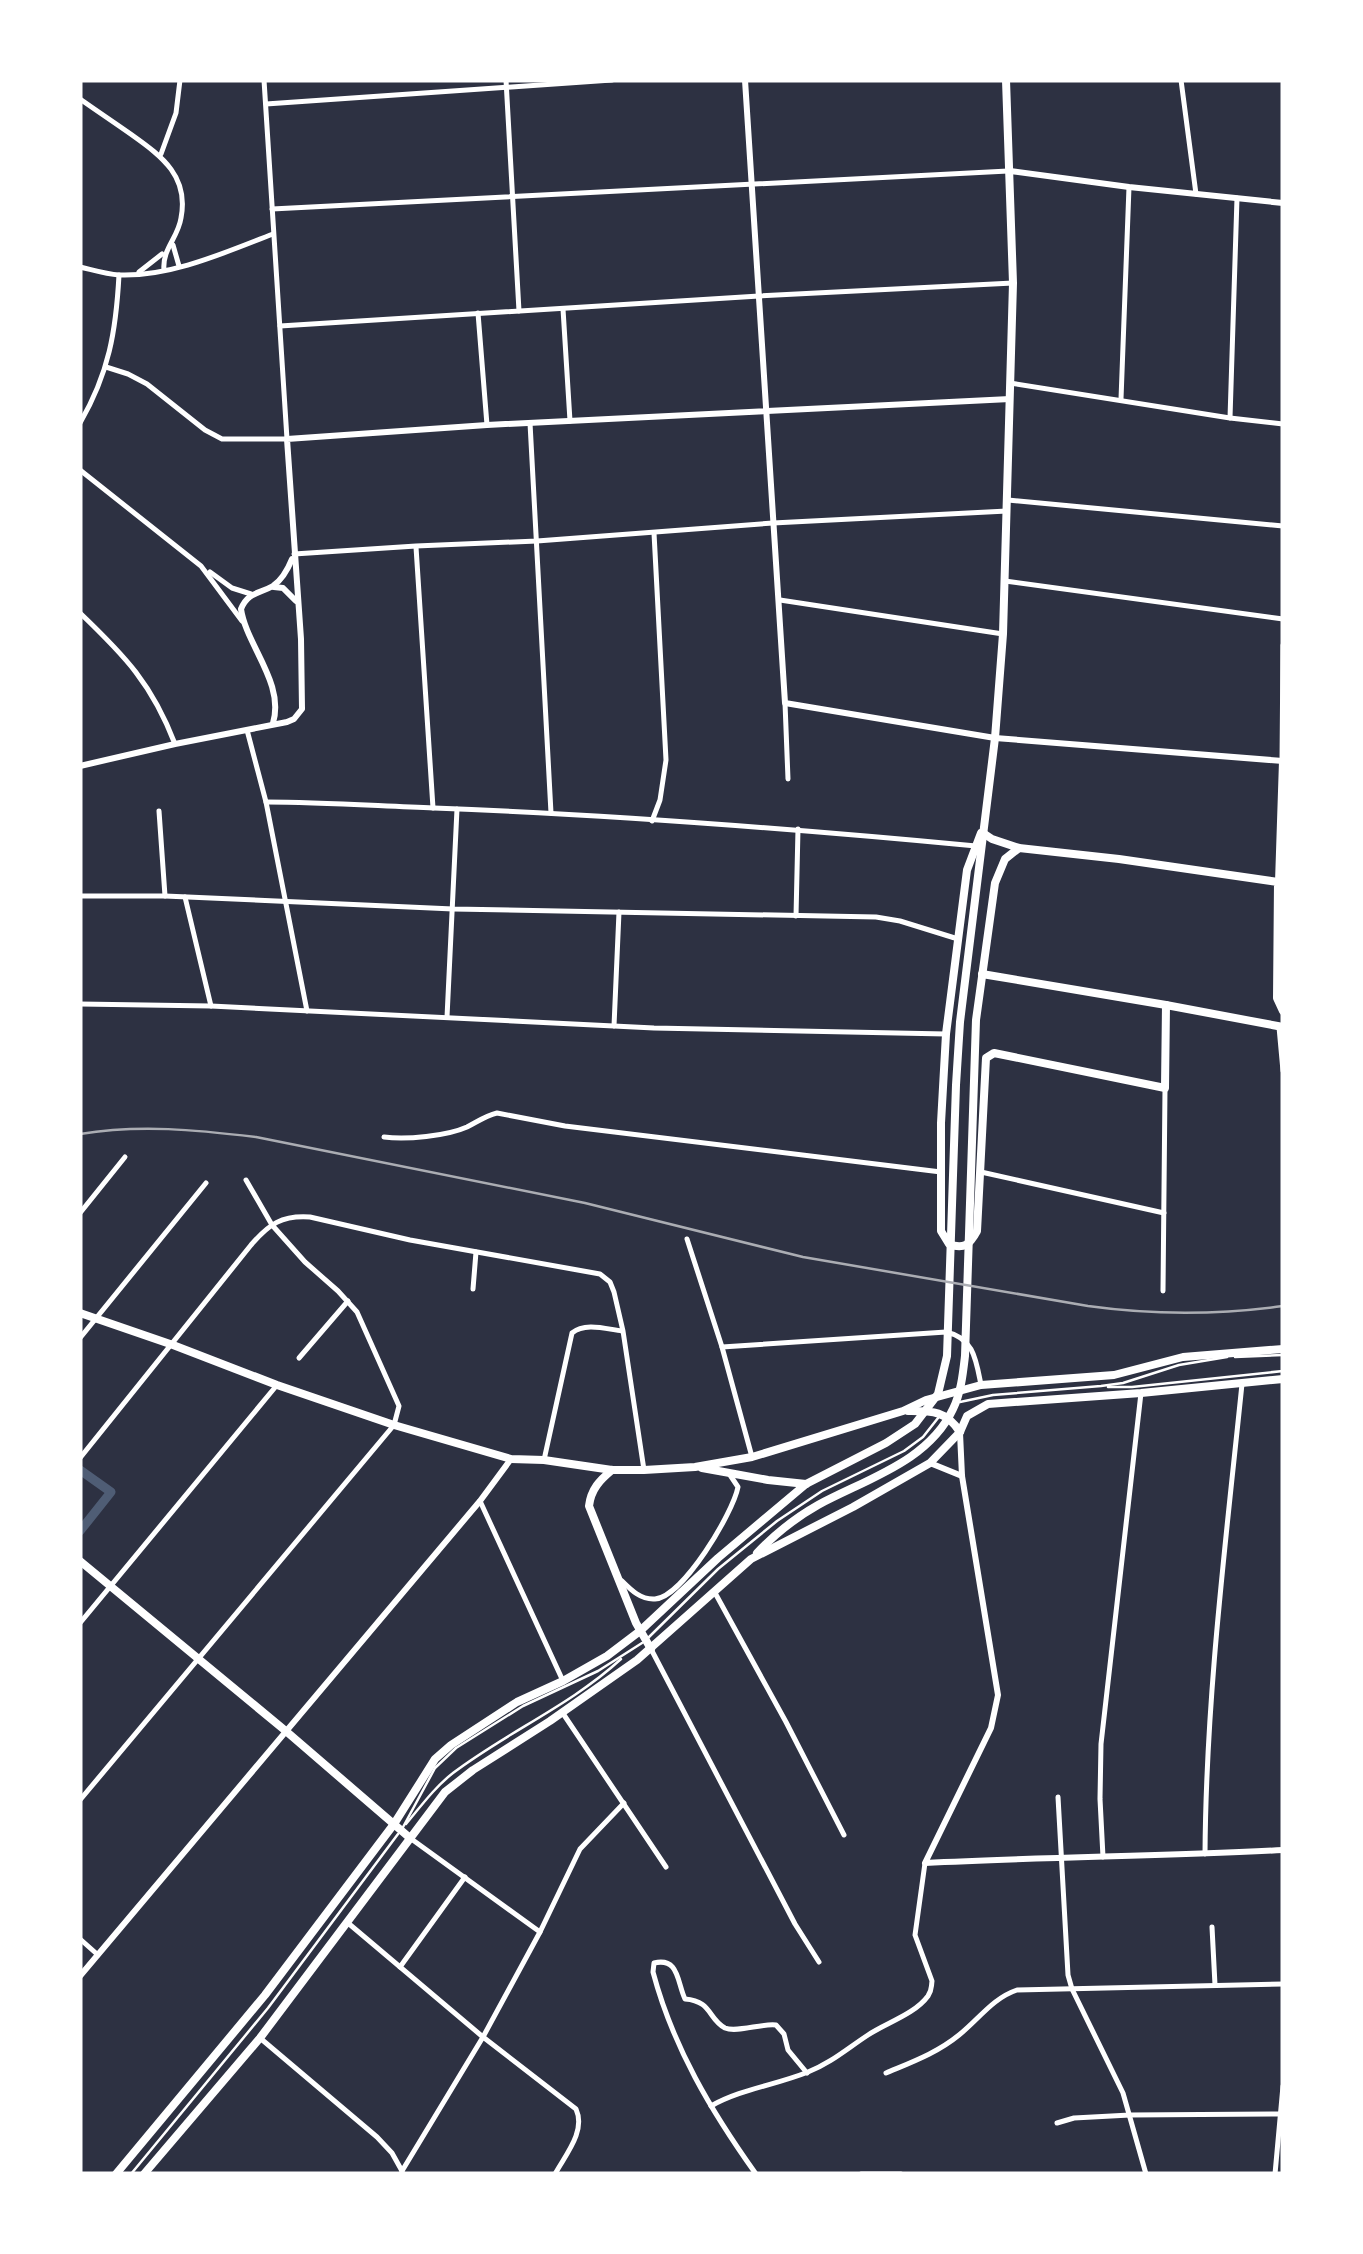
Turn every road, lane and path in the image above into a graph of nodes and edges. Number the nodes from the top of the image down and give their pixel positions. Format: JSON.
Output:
{"nodes":[{"id":1,"x":180,"y":80,"type":"edge"},
{"id":2,"x":264,"y":80,"type":"edge"},
{"id":3,"x":612,"y":80,"type":"edge"},
{"id":4,"x":745,"y":80,"type":"edge"},
{"id":5,"x":1006,"y":80,"type":"edge"},
{"id":6,"x":1180,"y":80,"type":"edge"},
{"id":7,"x":506,"y":83,"type":"edge"},
{"id":8,"x":80,"y":98,"type":"edge"},
{"id":9,"x":266,"y":104,"type":"junction"},
{"id":10,"x":160,"y":155,"type":"junction"},
{"id":11,"x":1010,"y":171,"type":"junction"},
{"id":12,"x":753,"y":184,"type":"junction"},
{"id":13,"x":1129,"y":187,"type":"junction"},
{"id":14,"x":1196,"y":194,"type":"junction"},
{"id":15,"x":512,"y":196,"type":"junction"},
{"id":16,"x":1237,"y":198,"type":"junction"},
{"id":17,"x":1283,"y":203,"type":"edge"},
{"id":18,"x":272,"y":208,"type":"junction"},
{"id":19,"x":273,"y":234,"type":"junction"},
{"id":20,"x":172,"y":242,"type":"junction"},
{"id":21,"x":165,"y":252,"type":"junction"},
{"id":22,"x":179,"y":266,"type":"junction"},
{"id":23,"x":80,"y":267,"type":"edge"},
{"id":24,"x":164,"y":270,"type":"junction"},
{"id":25,"x":138,"y":273,"type":"junction"},
{"id":26,"x":118,"y":275,"type":"junction"},
{"id":27,"x":1014,"y":283,"type":"junction"},
{"id":28,"x":758,"y":296,"type":"junction"},
{"id":29,"x":563,"y":308,"type":"junction"},
{"id":30,"x":518,"y":310,"type":"junction"},
{"id":31,"x":478,"y":313,"type":"junction"},
{"id":32,"x":280,"y":326,"type":"junction"},
{"id":33,"x":106,"y":367,"type":"junction"},
{"id":34,"x":1010,"y":383,"type":"junction"},
{"id":35,"x":1010,"y":399,"type":"junction"},
{"id":36,"x":1122,"y":400,"type":"junction"},
{"id":37,"x":765,"y":411,"type":"junction"},
{"id":38,"x":1230,"y":418,"type":"junction"},
{"id":39,"x":570,"y":421,"type":"junction"},
{"id":40,"x":80,"y":423,"type":"edge"},
{"id":41,"x":530,"y":423,"type":"junction"},
{"id":42,"x":1283,"y":424,"type":"edge"},
{"id":43,"x":487,"y":425,"type":"junction"},
{"id":44,"x":287,"y":439,"type":"junction"},
{"id":45,"x":80,"y":470,"type":"edge"},
{"id":46,"x":1008,"y":500,"type":"junction"},
{"id":47,"x":1008,"y":512,"type":"junction"},
{"id":48,"x":773,"y":522,"type":"junction"},
{"id":49,"x":1283,"y":526,"type":"edge"},
{"id":50,"x":654,"y":532,"type":"junction"},
{"id":51,"x":536,"y":541,"type":"junction"},
{"id":52,"x":416,"y":546,"type":"junction"},
{"id":53,"x":294,"y":554,"type":"junction"},
{"id":54,"x":202,"y":566,"type":"junction"},
{"id":55,"x":1005,"y":581,"type":"junction"},
{"id":56,"x":270,"y":588,"type":"junction"},
{"id":57,"x":251,"y":594,"type":"junction"},
{"id":58,"x":780,"y":600,"type":"junction"},
{"id":59,"x":299,"y":606,"type":"junction"},
{"id":60,"x":80,"y":613,"type":"edge"},
{"id":61,"x":1283,"y":618,"type":"edge"},
{"id":62,"x":244,"y":623,"type":"junction"},
{"id":63,"x":1003,"y":634,"type":"junction"},
{"id":64,"x":1283,"y":644,"type":"edge"},
{"id":65,"x":785,"y":703,"type":"junction"},
{"id":66,"x":272,"y":724,"type":"junction"},
{"id":67,"x":246,"y":729,"type":"junction"},
{"id":68,"x":995,"y":738,"type":"junction"},
{"id":69,"x":175,"y":744,"type":"junction"},
{"id":70,"x":1282,"y":761,"type":"edge"},
{"id":71,"x":80,"y":766,"type":"edge"},
{"id":72,"x":788,"y":779,"type":"dead end"},
{"id":73,"x":266,"y":802,"type":"junction"},
{"id":74,"x":433,"y":808,"type":"junction"},
{"id":75,"x":457,"y":809,"type":"junction"},
{"id":76,"x":159,"y":811,"type":"dead end"},
{"id":77,"x":552,"y":812,"type":"junction"},
{"id":78,"x":652,"y":821,"type":"junction"},
{"id":79,"x":798,"y":829,"type":"junction"},
{"id":80,"x":984,"y":830,"type":"junction"},
{"id":81,"x":976,"y":846,"type":"junction"},
{"id":82,"x":1019,"y":848,"type":"junction"},
{"id":83,"x":1278,"y":882,"type":"junction"},
{"id":84,"x":80,"y":896,"type":"edge"},
{"id":85,"x":165,"y":896,"type":"junction"},
{"id":86,"x":185,"y":897,"type":"junction"},
{"id":87,"x":286,"y":902,"type":"junction"},
{"id":88,"x":453,"y":909,"type":"junction"},
{"id":89,"x":619,"y":912,"type":"junction"},
{"id":90,"x":796,"y":916,"type":"junction"},
{"id":91,"x":958,"y":938,"type":"junction"},
{"id":92,"x":982,"y":974,"type":"junction"},
{"id":93,"x":1280,"y":982,"type":"edge"},
{"id":94,"x":80,"y":1004,"type":"edge"},
{"id":95,"x":1166,"y":1004,"type":"junction"},
{"id":96,"x":210,"y":1006,"type":"junction"},
{"id":97,"x":307,"y":1011,"type":"junction"},
{"id":98,"x":1283,"y":1011,"type":"edge"},
{"id":99,"x":447,"y":1018,"type":"junction"},
{"id":100,"x":614,"y":1026,"type":"junction"},
{"id":101,"x":1281,"y":1027,"type":"edge"},
{"id":102,"x":946,"y":1034,"type":"junction"},
{"id":103,"x":1283,"y":1071,"type":"edge"},
{"id":104,"x":1165,"y":1088,"type":"junction"},
{"id":105,"x":384,"y":1137,"type":"dead end"},
{"id":106,"x":124,"y":1157,"type":"dead end"},
{"id":107,"x":941,"y":1172,"type":"junction"},
{"id":108,"x":980,"y":1172,"type":"junction"},
{"id":109,"x":246,"y":1180,"type":"dead end"},
{"id":110,"x":206,"y":1183,"type":"dead end"},
{"id":111,"x":1164,"y":1213,"type":"junction"},
{"id":112,"x":80,"y":1214,"type":"edge"},
{"id":113,"x":272,"y":1225,"type":"junction"},
{"id":114,"x":688,"y":1238,"type":"dead end"},
{"id":115,"x":476,"y":1252,"type":"junction"},
{"id":116,"x":473,"y":1289,"type":"dead end"},
{"id":117,"x":1163,"y":1291,"type":"dead end"},
{"id":118,"x":348,"y":1301,"type":"junction"},
{"id":119,"x":80,"y":1313,"type":"edge"},
{"id":120,"x":96,"y":1319,"type":"junction"},
{"id":121,"x":623,"y":1331,"type":"junction"},
{"id":122,"x":80,"y":1338,"type":"edge"},
{"id":123,"x":172,"y":1345,"type":"junction"},
{"id":124,"x":722,"y":1346,"type":"junction"},
{"id":125,"x":1283,"y":1352,"type":"edge"},
{"id":126,"x":299,"y":1358,"type":"dead end"},
{"id":127,"x":1283,"y":1371,"type":"edge"},
{"id":128,"x":1283,"y":1380,"type":"edge"},
{"id":129,"x":1242,"y":1383,"type":"junction"},
{"id":130,"x":277,"y":1385,"type":"junction"},
{"id":131,"x":980,"y":1385,"type":"junction"},
{"id":132,"x":1101,"y":1386,"type":"junction"},
{"id":133,"x":1141,"y":1394,"type":"junction"},
{"id":134,"x":903,"y":1411,"type":"junction"},
{"id":135,"x":938,"y":1414,"type":"junction"},
{"id":136,"x":394,"y":1425,"type":"junction"},
{"id":137,"x":960,"y":1432,"type":"junction"},
{"id":138,"x":752,"y":1457,"type":"junction"},
{"id":139,"x":80,"y":1458,"type":"edge"},
{"id":140,"x":511,"y":1460,"type":"junction"},
{"id":141,"x":544,"y":1460,"type":"junction"},
{"id":142,"x":934,"y":1460,"type":"junction"},
{"id":143,"x":696,"y":1467,"type":"junction"},
{"id":144,"x":612,"y":1470,"type":"junction"},
{"id":145,"x":644,"y":1470,"type":"junction"},
{"id":146,"x":728,"y":1472,"type":"junction"},
{"id":147,"x":962,"y":1476,"type":"junction"},
{"id":148,"x":806,"y":1484,"type":"junction"},
{"id":149,"x":480,"y":1501,"type":"junction"},
{"id":150,"x":80,"y":1560,"type":"edge"},
{"id":151,"x":751,"y":1560,"type":"junction"},
{"id":152,"x":616,"y":1575,"type":"junction"},
{"id":153,"x":110,"y":1586,"type":"junction"},
{"id":154,"x":714,"y":1591,"type":"junction"},
{"id":155,"x":80,"y":1623,"type":"edge"},
{"id":156,"x":640,"y":1631,"type":"junction"},
{"id":157,"x":645,"y":1640,"type":"junction"},
{"id":158,"x":651,"y":1649,"type":"junction"},
{"id":159,"x":625,"y":1655,"type":"junction"},
{"id":160,"x":199,"y":1660,"type":"junction"},
{"id":161,"x":564,"y":1681,"type":"junction"},
{"id":162,"x":562,"y":1712,"type":"junction"},
{"id":163,"x":287,"y":1732,"type":"junction"},
{"id":164,"x":1058,"y":1797,"type":"dead end"},
{"id":165,"x":80,"y":1800,"type":"edge"},
{"id":166,"x":624,"y":1803,"type":"junction"},
{"id":167,"x":398,"y":1827,"type":"junction"},
{"id":168,"x":844,"y":1835,"type":"dead end"},
{"id":169,"x":410,"y":1838,"type":"junction"},
{"id":170,"x":1283,"y":1850,"type":"edge"},
{"id":171,"x":1204,"y":1854,"type":"junction"},
{"id":172,"x":1062,"y":1856,"type":"junction"},
{"id":173,"x":1103,"y":1857,"type":"junction"},
{"id":174,"x":926,"y":1864,"type":"junction"},
{"id":175,"x":666,"y":1867,"type":"dead end"},
{"id":176,"x":464,"y":1877,"type":"junction"},
{"id":177,"x":348,"y":1923,"type":"junction"},
{"id":178,"x":1212,"y":1927,"type":"dead end"},
{"id":179,"x":540,"y":1932,"type":"junction"},
{"id":180,"x":80,"y":1939,"type":"edge"},
{"id":181,"x":98,"y":1955,"type":"junction"},
{"id":182,"x":819,"y":1962,"type":"dead end"},
{"id":183,"x":400,"y":1967,"type":"junction"},
{"id":184,"x":80,"y":1976,"type":"edge"},
{"id":185,"x":1215,"y":1984,"type":"junction"},
{"id":186,"x":1283,"y":1984,"type":"edge"},
{"id":187,"x":1072,"y":1988,"type":"junction"},
{"id":188,"x":483,"y":2037,"type":"junction"},
{"id":189,"x":260,"y":2038,"type":"junction"},
{"id":190,"x":886,"y":2072,"type":"dead end"},
{"id":191,"x":807,"y":2073,"type":"junction"},
{"id":192,"x":1283,"y":2086,"type":"edge"},
{"id":193,"x":711,"y":2106,"type":"junction"},
{"id":194,"x":1281,"y":2114,"type":"edge"},
{"id":195,"x":1130,"y":2115,"type":"junction"},
{"id":196,"x":1057,"y":2123,"type":"dead end"},
{"id":197,"x":402,"y":2172,"type":"edge"},
{"id":198,"x":116,"y":2174,"type":"edge"},
{"id":199,"x":130,"y":2174,"type":"edge"},
{"id":200,"x":144,"y":2174,"type":"edge"},
{"id":201,"x":556,"y":2174,"type":"edge"},
{"id":202,"x":756,"y":2174,"type":"edge"},
{"id":203,"x":861,"y":2174,"type":"edge"},
{"id":204,"x":901,"y":2174,"type":"edge"},
{"id":205,"x":1146,"y":2174,"type":"edge"},
{"id":206,"x":1276,"y":2174,"type":"edge"}],
"edges":[{"from":1,"to":10,"type":"street"},
{"from":2,"to":9,"type":"street"},
{"from":3,"to":7,"type":"street"},
{"from":4,"to":12,"type":"street"},
{"from":5,"to":11,"type":"main road"},
{"from":6,"to":14,"type":"street"},
{"from":7,"to":9,"type":"street"},
{"from":7,"to":15,"type":"street"},
{"from":8,"to":10,"type":"street"},
{"from":9,"to":18,"type":"street"},
{"from":10,"to":20,"type":"street"},
{"from":11,"to":12,"type":"street"},
{"from":11,"to":13,"type":"street"},
{"from":11,"to":27,"type":"main road"},
{"from":12,"to":15,"type":"street"},
{"from":12,"to":28,"type":"street"},
{"from":13,"to":14,"type":"street"},
{"from":13,"to":36,"type":"street"},
{"from":14,"to":16,"type":"street"},
{"from":15,"to":18,"type":"street"},
{"from":15,"to":30,"type":"street"},
{"from":16,"to":17,"type":"street"},
{"from":16,"to":38,"type":"street"},
{"from":18,"to":19,"type":"street"},
{"from":19,"to":22,"type":"street"},
{"from":19,"to":32,"type":"street"},
{"from":20,"to":21,"type":"street"},
{"from":20,"to":22,"type":"street"},
{"from":21,"to":24,"type":"street"},
{"from":21,"to":25,"type":"street"},
{"from":22,"to":24,"type":"street"},
{"from":23,"to":26,"type":"street"},
{"from":24,"to":25,"type":"street"},
{"from":25,"to":26,"type":"street"},
{"from":26,"to":33,"type":"street"},
{"from":27,"to":28,"type":"street"},
{"from":27,"to":34,"type":"main road"},
{"from":28,"to":29,"type":"street"},
{"from":28,"to":37,"type":"street"},
{"from":29,"to":30,"type":"street"},
{"from":29,"to":39,"type":"street"},
{"from":30,"to":31,"type":"street"},
{"from":31,"to":32,"type":"street"},
{"from":31,"to":43,"type":"street"},
{"from":32,"to":44,"type":"street"},
{"from":33,"to":40,"type":"street"},
{"from":33,"to":44,"type":"street"},
{"from":34,"to":35,"type":"main road"},
{"from":34,"to":36,"type":"street"},
{"from":35,"to":37,"type":"street"},
{"from":35,"to":46,"type":"main road"},
{"from":36,"to":38,"type":"street"},
{"from":37,"to":39,"type":"street"},
{"from":37,"to":48,"type":"street"},
{"from":38,"to":42,"type":"street"},
{"from":39,"to":41,"type":"street"},
{"from":41,"to":43,"type":"street"},
{"from":41,"to":51,"type":"street"},
{"from":43,"to":44,"type":"street"},
{"from":44,"to":53,"type":"street"},
{"from":45,"to":54,"type":"street"},
{"from":46,"to":47,"type":"main road"},
{"from":46,"to":49,"type":"street"},
{"from":47,"to":48,"type":"street"},
{"from":47,"to":55,"type":"main road"},
{"from":48,"to":50,"type":"street"},
{"from":48,"to":58,"type":"street"},
{"from":50,"to":51,"type":"street"},
{"from":50,"to":78,"type":"street"},
{"from":51,"to":52,"type":"street"},
{"from":51,"to":77,"type":"street"},
{"from":52,"to":53,"type":"street"},
{"from":52,"to":74,"type":"street"},
{"from":53,"to":56,"type":"street"},
{"from":53,"to":59,"type":"street"},
{"from":54,"to":57,"type":"street"},
{"from":54,"to":62,"type":"street"},
{"from":55,"to":61,"type":"street"},
{"from":55,"to":63,"type":"main road"},
{"from":56,"to":57,"type":"street"},
{"from":56,"to":59,"type":"street"},
{"from":57,"to":62,"type":"street"},
{"from":58,"to":63,"type":"street"},
{"from":58,"to":65,"type":"street"},
{"from":59,"to":66,"type":"street"},
{"from":60,"to":69,"type":"street"},
{"from":62,"to":66,"type":"street"},
{"from":63,"to":68,"type":"main road"},
{"from":64,"to":70,"type":"street"},
{"from":65,"to":68,"type":"street"},
{"from":65,"to":72,"type":"street"},
{"from":66,"to":67,"type":"street"},
{"from":67,"to":69,"type":"street"},
{"from":67,"to":73,"type":"street"},
{"from":68,"to":70,"type":"street"},
{"from":68,"to":80,"type":"main road"},
{"from":69,"to":71,"type":"street"},
{"from":70,"to":83,"type":"street"},
{"from":73,"to":74,"type":"street"},
{"from":73,"to":87,"type":"street"},
{"from":74,"to":75,"type":"street"},
{"from":75,"to":77,"type":"street"},
{"from":75,"to":88,"type":"street"},
{"from":76,"to":85,"type":"street"},
{"from":77,"to":78,"type":"street"},
{"from":78,"to":79,"type":"street"},
{"from":79,"to":81,"type":"street"},
{"from":79,"to":90,"type":"street"},
{"from":80,"to":81,"type":"main road"},
{"from":80,"to":82,"type":"main road"},
{"from":80,"to":148,"type":"main road"},
{"from":81,"to":91,"type":"main road"},
{"from":82,"to":83,"type":"main road"},
{"from":82,"to":92,"type":"main road"},
{"from":83,"to":93,"type":"main road"},
{"from":84,"to":85,"type":"street"},
{"from":85,"to":86,"type":"street"},
{"from":86,"to":87,"type":"street"},
{"from":86,"to":96,"type":"street"},
{"from":87,"to":88,"type":"street"},
{"from":87,"to":97,"type":"street"},
{"from":88,"to":89,"type":"street"},
{"from":88,"to":99,"type":"street"},
{"from":89,"to":90,"type":"street"},
{"from":89,"to":100,"type":"street"},
{"from":90,"to":91,"type":"street"},
{"from":91,"to":102,"type":"main road"},
{"from":92,"to":95,"type":"main road"},
{"from":92,"to":151,"type":"main road"},
{"from":93,"to":98,"type":"main road"},
{"from":94,"to":96,"type":"street"},
{"from":95,"to":101,"type":"main road"},
{"from":95,"to":104,"type":"main road"},
{"from":96,"to":97,"type":"street"},
{"from":97,"to":99,"type":"street"},
{"from":99,"to":100,"type":"street"},
{"from":100,"to":102,"type":"street"},
{"from":101,"to":103,"type":"street"},
{"from":102,"to":107,"type":"main road"},
{"from":104,"to":108,"type":"main road"},
{"from":104,"to":111,"type":"street"},
{"from":105,"to":107,"type":"street"},
{"from":106,"to":112,"type":"street"},
{"from":107,"to":108,"type":"main road"},
{"from":108,"to":111,"type":"street"},
{"from":109,"to":113,"type":"street"},
{"from":110,"to":120,"type":"street"},
{"from":111,"to":117,"type":"street"},
{"from":113,"to":115,"type":"street"},
{"from":113,"to":118,"type":"street"},
{"from":113,"to":123,"type":"street"},
{"from":114,"to":124,"type":"street"},
{"from":115,"to":116,"type":"street"},
{"from":115,"to":121,"type":"street"},
{"from":118,"to":126,"type":"street"},
{"from":118,"to":136,"type":"street"},
{"from":119,"to":120,"type":"main road"},
{"from":120,"to":122,"type":"street"},
{"from":120,"to":123,"type":"main road"},
{"from":121,"to":141,"type":"street"},
{"from":121,"to":145,"type":"street"},
{"from":123,"to":130,"type":"main road"},
{"from":123,"to":139,"type":"street"},
{"from":124,"to":131,"type":"street"},
{"from":124,"to":138,"type":"street"},
{"from":125,"to":131,"type":"main road"},
{"from":125,"to":132,"type":"lane"},
{"from":127,"to":132,"type":"lane"},
{"from":128,"to":129,"type":"main road"},
{"from":129,"to":133,"type":"main road"},
{"from":129,"to":171,"type":"street"},
{"from":130,"to":136,"type":"main road"},
{"from":130,"to":153,"type":"street"},
{"from":131,"to":134,"type":"main road"},
{"from":132,"to":135,"type":"lane"},
{"from":133,"to":137,"type":"main road"},
{"from":133,"to":173,"type":"street"},
{"from":134,"to":135,"type":"main road"},
{"from":134,"to":138,"type":"main road"},
{"from":135,"to":137,"type":"main road"},
{"from":135,"to":142,"type":"main road"},
{"from":135,"to":157,"type":"lane"},
{"from":136,"to":140,"type":"main road"},
{"from":136,"to":160,"type":"street"},
{"from":137,"to":142,"type":"main road"},
{"from":137,"to":147,"type":"street"},
{"from":138,"to":143,"type":"main road"},
{"from":140,"to":141,"type":"main road"},
{"from":140,"to":149,"type":"street"},
{"from":141,"to":144,"type":"main road"},
{"from":142,"to":147,"type":"street"},
{"from":142,"to":151,"type":"main road"},
{"from":143,"to":145,"type":"main road"},
{"from":143,"to":146,"type":"main road"},
{"from":144,"to":145,"type":"main road"},
{"from":144,"to":152,"type":"main road"},
{"from":146,"to":148,"type":"main road"},
{"from":146,"to":152,"type":"street"},
{"from":147,"to":174,"type":"street"},
{"from":148,"to":156,"type":"main road"},
{"from":149,"to":161,"type":"street"},
{"from":149,"to":163,"type":"street"},
{"from":150,"to":153,"type":"main road"},
{"from":151,"to":154,"type":"main road"},
{"from":152,"to":156,"type":"main road"},
{"from":153,"to":155,"type":"street"},
{"from":153,"to":160,"type":"main road"},
{"from":154,"to":158,"type":"main road"},
{"from":154,"to":168,"type":"street"},
{"from":156,"to":157,"type":"main road"},
{"from":156,"to":161,"type":"main road"},
{"from":157,"to":158,"type":"main road"},
{"from":157,"to":159,"type":"lane"},
{"from":158,"to":162,"type":"main road"},
{"from":158,"to":182,"type":"street"},
{"from":159,"to":167,"type":"lane"},
{"from":159,"to":167,"type":"lane"},
{"from":160,"to":163,"type":"main road"},
{"from":160,"to":165,"type":"street"},
{"from":161,"to":167,"type":"main road"},
{"from":162,"to":166,"type":"street"},
{"from":162,"to":169,"type":"main road"},
{"from":163,"to":167,"type":"main road"},
{"from":163,"to":181,"type":"street"},
{"from":164,"to":172,"type":"street"},
{"from":166,"to":175,"type":"street"},
{"from":166,"to":179,"type":"street"},
{"from":167,"to":169,"type":"main road"},
{"from":167,"to":198,"type":"main road"},
{"from":167,"to":199,"type":"lane"},
{"from":169,"to":176,"type":"street"},
{"from":169,"to":177,"type":"main road"},
{"from":170,"to":171,"type":"street"},
{"from":171,"to":173,"type":"street"},
{"from":172,"to":173,"type":"street"},
{"from":172,"to":174,"type":"street"},
{"from":172,"to":187,"type":"street"},
{"from":174,"to":191,"type":"street"},
{"from":176,"to":179,"type":"street"},
{"from":176,"to":183,"type":"street"},
{"from":177,"to":183,"type":"street"},
{"from":177,"to":189,"type":"main road"},
{"from":178,"to":185,"type":"street"},
{"from":179,"to":188,"type":"street"},
{"from":180,"to":181,"type":"street"},
{"from":181,"to":184,"type":"street"},
{"from":183,"to":188,"type":"street"},
{"from":185,"to":186,"type":"street"},
{"from":185,"to":187,"type":"street"},
{"from":187,"to":190,"type":"street"},
{"from":187,"to":195,"type":"street"},
{"from":188,"to":197,"type":"street"},
{"from":188,"to":201,"type":"street"},
{"from":189,"to":197,"type":"street"},
{"from":189,"to":200,"type":"main road"},
{"from":191,"to":193,"type":"street"},
{"from":191,"to":193,"type":"street"},
{"from":192,"to":194,"type":"street"},
{"from":193,"to":202,"type":"street"},
{"from":194,"to":195,"type":"street"},
{"from":194,"to":206,"type":"street"},
{"from":195,"to":196,"type":"street"},
{"from":195,"to":205,"type":"street"},
{"from":203,"to":204,"type":"street"}]}
